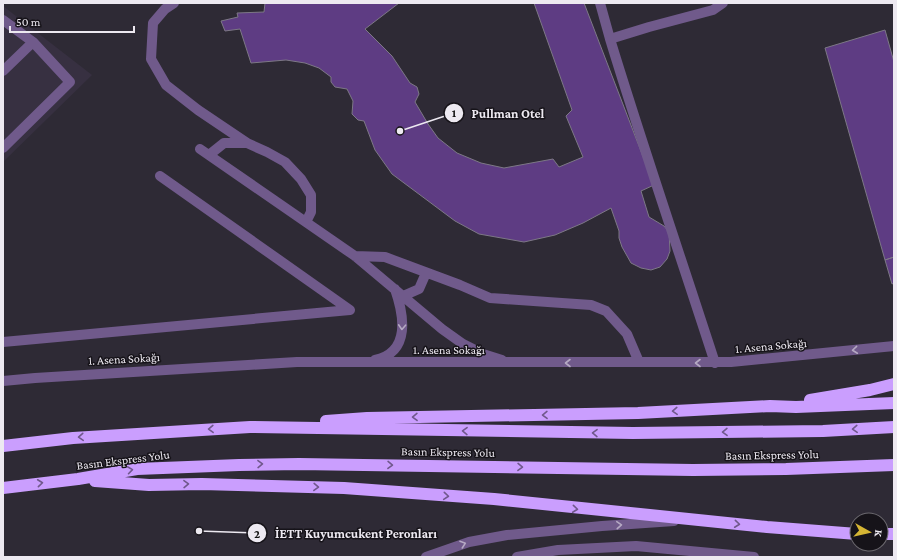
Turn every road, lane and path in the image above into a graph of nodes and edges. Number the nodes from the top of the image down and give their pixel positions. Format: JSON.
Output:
{"nodes":[{"id":1,"x":174,"y":3,"type":"edge"},
{"id":2,"x":600,"y":3,"type":"edge"},
{"id":3,"x":723,"y":3,"type":"edge"},
{"id":4,"x":3,"y":20,"type":"edge"},
{"id":5,"x":610,"y":39,"type":"junction"},
{"id":6,"x":33,"y":42,"type":"junction"},
{"id":7,"x":3,"y":71,"type":"edge"},
{"id":8,"x":247,"y":143,"type":"junction"},
{"id":9,"x":3,"y":148,"type":"edge"},
{"id":10,"x":200,"y":149,"type":"dead end"},
{"id":11,"x":209,"y":155,"type":"junction"},
{"id":12,"x":160,"y":176,"type":"dead end"},
{"id":13,"x":306,"y":222,"type":"junction"},
{"id":14,"x":355,"y":256,"type":"junction"},
{"id":15,"x":426,"y":273,"type":"junction"},
{"id":16,"x":394,"y":289,"type":"junction"},
{"id":17,"x":403,"y":296,"type":"junction"},
{"id":18,"x":3,"y":342,"type":"edge"},
{"id":19,"x":894,"y":346,"type":"edge"},
{"id":20,"x":639,"y":362,"type":"junction"},
{"id":21,"x":364,"y":363,"type":"junction"},
{"id":22,"x":511,"y":363,"type":"junction"},
{"id":23,"x":715,"y":363,"type":"junction"},
{"id":24,"x":3,"y":381,"type":"edge"},
{"id":25,"x":894,"y":384,"type":"edge"},
{"id":26,"x":894,"y":403,"type":"edge"},
{"id":27,"x":770,"y":406,"type":"junction"},
{"id":28,"x":250,"y":427,"type":"junction"},
{"id":29,"x":894,"y":427,"type":"edge"},
{"id":30,"x":3,"y":446,"type":"edge"},
{"id":31,"x":894,"y":465,"type":"edge"},
{"id":32,"x":78,"y":480,"type":"junction"},
{"id":33,"x":3,"y":488,"type":"edge"},
{"id":34,"x":698,"y":520,"type":"junction"},
{"id":35,"x":849,"y":533,"type":"edge"},
{"id":36,"x":426,"y":557,"type":"edge"},
{"id":37,"x":517,"y":557,"type":"edge"},
{"id":38,"x":737,"y":557,"type":"edge"},
{"id":39,"x":754,"y":557,"type":"edge"}],
"edges":[{"from":1,"to":8,"type":"street"},
{"from":2,"to":5,"type":"street"},
{"from":3,"to":5,"type":"street"},
{"from":4,"to":6,"type":"street"},
{"from":5,"to":23,"type":"street"},
{"from":6,"to":7,"type":"street"},
{"from":6,"to":9,"type":"street"},
{"from":8,"to":11,"type":"street"},
{"from":8,"to":13,"type":"street"},
{"from":10,"to":11,"type":"street"},
{"from":11,"to":13,"type":"street"},
{"from":12,"to":18,"type":"street"},
{"from":13,"to":14,"type":"street"},
{"from":14,"to":15,"type":"street"},
{"from":14,"to":16,"type":"street"},
{"from":15,"to":17,"type":"street"},
{"from":15,"to":20,"type":"street"},
{"from":16,"to":17,"type":"street"},
{"from":16,"to":21,"type":"street","one_way":true},
{"from":17,"to":22,"type":"street"},
{"from":19,"to":23,"type":"street","name":"1. Asena Sokağı","one_way":true},
{"from":20,"to":22,"type":"street","name":"1. Asena Sokağı","one_way":true},
{"from":23,"to":20,"type":"street","name":"1. Asena Sokağı","one_way":true},
{"from":21,"to":22,"type":"street","name":"1. Asena Sokağı"},
{"from":21,"to":24,"type":"street","name":"1. Asena Sokağı"},
{"from":25,"to":27,"type":"highway"},
{"from":26,"to":27,"type":"highway"},
{"from":27,"to":28,"type":"highway","one_way":true},
{"from":29,"to":28,"type":"highway","name":"Basın Ekspress Yolu","one_way":true},
{"from":28,"to":30,"type":"highway","name":"Basın Ekspress Yolu","one_way":true},
{"from":32,"to":31,"type":"highway","name":"Basın Ekspress Yolu","one_way":true},
{"from":33,"to":32,"type":"highway","name":"Basın Ekspress Yolu","one_way":true},
{"from":32,"to":34,"type":"highway","one_way":true},
{"from":34,"to":35,"type":"highway","one_way":true},
{"from":36,"to":34,"type":"street","one_way":true},
{"from":37,"to":38,"type":"street"},
{"from":38,"to":39,"type":"street"}]}
